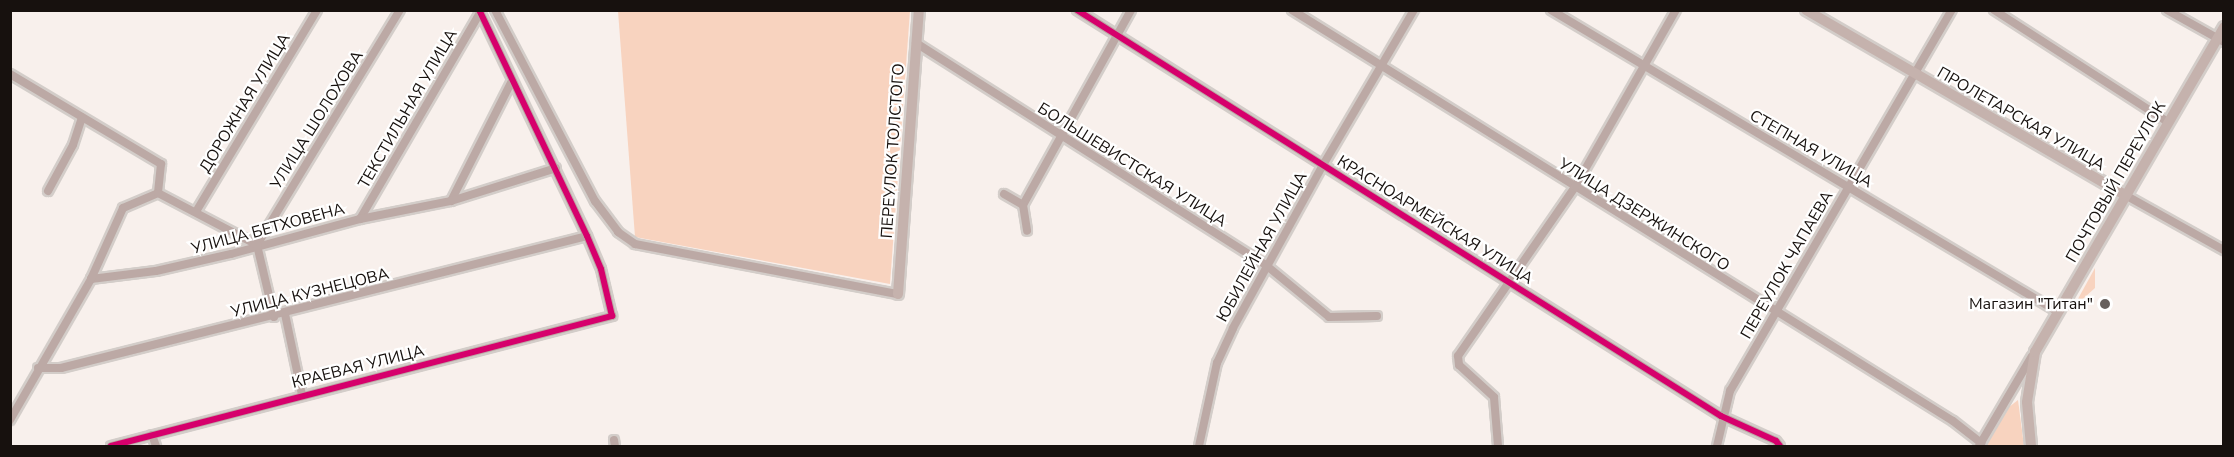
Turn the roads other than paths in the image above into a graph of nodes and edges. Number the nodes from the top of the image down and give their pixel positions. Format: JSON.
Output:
{"nodes":[{"id":1,"x":317,"y":10,"type":"edge"},
{"id":2,"x":400,"y":10,"type":"edge"},
{"id":3,"x":495,"y":10,"type":"edge"},
{"id":4,"x":919,"y":10,"type":"edge"},
{"id":5,"x":1077,"y":10,"type":"edge"},
{"id":6,"x":1131,"y":10,"type":"edge"},
{"id":7,"x":1292,"y":10,"type":"edge"},
{"id":8,"x":1414,"y":10,"type":"edge"},
{"id":9,"x":1551,"y":10,"type":"edge"},
{"id":10,"x":1676,"y":10,"type":"edge"},
{"id":11,"x":1806,"y":10,"type":"edge"},
{"id":12,"x":1952,"y":10,"type":"edge"},
{"id":13,"x":1994,"y":10,"type":"edge"},
{"id":14,"x":2167,"y":10,"type":"edge"},
{"id":15,"x":480,"y":12,"type":"edge"},
{"id":16,"x":2223,"y":27,"type":"edge"},
{"id":17,"x":1117,"y":35,"type":"junction"},
{"id":18,"x":2220,"y":40,"type":"edge"},
{"id":19,"x":916,"y":43,"type":"junction"},
{"id":20,"x":1642,"y":67,"type":"junction"},
{"id":21,"x":1380,"y":68,"type":"junction"},
{"id":22,"x":10,"y":74,"type":"edge"},
{"id":23,"x":1915,"y":75,"type":"junction"},
{"id":24,"x":512,"y":81,"type":"junction"},
{"id":25,"x":82,"y":117,"type":"junction"},
{"id":26,"x":2168,"y":122,"type":"junction"},
{"id":27,"x":1059,"y":137,"type":"junction"},
{"id":28,"x":1323,"y":165,"type":"junction"},
{"id":29,"x":556,"y":168,"type":"junction"},
{"id":30,"x":1848,"y":186,"type":"junction"},
{"id":31,"x":1575,"y":187,"type":"junction"},
{"id":32,"x":48,"y":191,"type":"dead end"},
{"id":33,"x":158,"y":193,"type":"junction"},
{"id":34,"x":1004,"y":194,"type":"dead end"},
{"id":35,"x":2125,"y":195,"type":"junction"},
{"id":36,"x":451,"y":201,"type":"junction"},
{"id":37,"x":1023,"y":205,"type":"junction"},
{"id":38,"x":196,"y":210,"type":"junction"},
{"id":39,"x":360,"y":219,"type":"junction"},
{"id":40,"x":1027,"y":231,"type":"dead end"},
{"id":41,"x":587,"y":236,"type":"junction"},
{"id":42,"x":257,"y":245,"type":"junction"},
{"id":43,"x":2223,"y":250,"type":"edge"},
{"id":44,"x":1267,"y":266,"type":"junction"},
{"id":45,"x":91,"y":279,"type":"junction"},
{"id":46,"x":1509,"y":283,"type":"junction"},
{"id":47,"x":898,"y":294,"type":"joint"},
{"id":48,"x":1776,"y":312,"type":"junction"},
{"id":49,"x":2058,"y":312,"type":"junction"},
{"id":50,"x":285,"y":314,"type":"junction"},
{"id":51,"x":274,"y":316,"type":"junction"},
{"id":52,"x":1377,"y":316,"type":"dead end"},
{"id":53,"x":2035,"y":352,"type":"junction"},
{"id":54,"x":38,"y":368,"type":"junction"},
{"id":55,"x":302,"y":395,"type":"junction"},
{"id":56,"x":1721,"y":416,"type":"junction"},
{"id":57,"x":10,"y":420,"type":"edge"},
{"id":58,"x":152,"y":435,"type":"junction"},
{"id":59,"x":1980,"y":445,"type":"edge"},
{"id":60,"x":111,"y":447,"type":"edge"},
{"id":61,"x":156,"y":447,"type":"edge"},
{"id":62,"x":1199,"y":447,"type":"edge"},
{"id":63,"x":1498,"y":447,"type":"edge"},
{"id":64,"x":1717,"y":447,"type":"edge"},
{"id":65,"x":1780,"y":447,"type":"edge"},
{"id":66,"x":2031,"y":447,"type":"edge"}],
"edges":[{"from":1,"to":38,"type":"street","name":"ДОРОЖНАЯ УЛИЦА"},
{"from":2,"to":42,"type":"street","name":"УЛИЦА ШОЛОХОВА"},
{"from":3,"to":47,"type":"street"},
{"from":4,"to":19,"type":"main road","name":"ПЕРЕУЛОК ТОЛСТОГО"},
{"from":5,"to":17,"type":"street","name":"КРАСНОАРМЕЙСКАЯ УЛИЦА"},
{"from":6,"to":17,"type":"street"},
{"from":7,"to":21,"type":"street","name":"УЛИЦА ДЗЕРЖИНСКОГО"},
{"from":8,"to":21,"type":"street","name":"ЮБИЛЕЙНАЯ УЛИЦА"},
{"from":9,"to":20,"type":"street","name":"СТЕПНАЯ УЛИЦА"},
{"from":10,"to":20,"type":"street"},
{"from":11,"to":23,"type":"main road","name":"ПРОЛЕТАРСКАЯ УЛИЦА"},
{"from":12,"to":23,"type":"street","name":"ПЕРЕУЛОК ЧАПАЕВА"},
{"from":13,"to":26,"type":"street"},
{"from":14,"to":18,"type":"street"},
{"from":15,"to":24,"type":"street"},
{"from":15,"to":39,"type":"street","name":"ТЕКСТИЛЬНАЯ УЛИЦА"},
{"from":16,"to":18,"type":"main road","name":"ПОЧТОВЫЙ ПЕРЕУЛОК"},
{"from":17,"to":27,"type":"street"},
{"from":17,"to":28,"type":"street","name":"КРАСНОАРМЕЙСКАЯ УЛИЦА"},
{"from":18,"to":26,"type":"main road","name":"ПОЧТОВЫЙ ПЕРЕУЛОК"},
{"from":19,"to":27,"type":"street","name":"БОЛЬШЕВИСТСКАЯ УЛИЦА"},
{"from":19,"to":47,"type":"main road","name":"ПЕРЕУЛОК ТОЛСТОГО"},
{"from":20,"to":30,"type":"street","name":"СТЕПНАЯ УЛИЦА"},
{"from":20,"to":31,"type":"street"},
{"from":21,"to":28,"type":"street","name":"ЮБИЛЕЙНАЯ УЛИЦА"},
{"from":21,"to":31,"type":"street","name":"УЛИЦА ДЗЕРЖИНСКОГО"},
{"from":22,"to":25,"type":"street"},
{"from":23,"to":30,"type":"street","name":"ПЕРЕУЛОК ЧАПАЕВА"},
{"from":23,"to":35,"type":"main road","name":"ПРОЛЕТАРСКАЯ УЛИЦА"},
{"from":24,"to":29,"type":"street"},
{"from":24,"to":36,"type":"street"},
{"from":25,"to":32,"type":"street"},
{"from":25,"to":33,"type":"street"},
{"from":26,"to":35,"type":"main road","name":"ПОЧТОВЫЙ ПЕРЕУЛОК"},
{"from":27,"to":37,"type":"street"},
{"from":27,"to":44,"type":"street","name":"БОЛЬШЕВИСТСКАЯ УЛИЦА"},
{"from":28,"to":44,"type":"street","name":"ЮБИЛЕЙНАЯ УЛИЦА"},
{"from":28,"to":46,"type":"street","name":"КРАСНОАРМЕЙСКАЯ УЛИЦА"},
{"from":29,"to":36,"type":"street","name":"УЛИЦА БЕТХОВЕНА"},
{"from":29,"to":41,"type":"street"},
{"from":30,"to":48,"type":"street","name":"ПЕРЕУЛОК ЧАПАЕВА"},
{"from":30,"to":49,"type":"street","name":"СТЕПНАЯ УЛИЦА"},
{"from":31,"to":46,"type":"street"},
{"from":31,"to":48,"type":"street","name":"УЛИЦА ДЗЕРЖИНСКОГО"},
{"from":33,"to":38,"type":"street"},
{"from":33,"to":45,"type":"street"},
{"from":34,"to":37,"type":"street"},
{"from":35,"to":43,"type":"street","name":"ПРОЛЕТАРСКАЯ УЛИЦА"},
{"from":35,"to":49,"type":"main road","name":"ПОЧТОВЫЙ ПЕРЕУЛОК"},
{"from":36,"to":39,"type":"street","name":"УЛИЦА БЕТХОВЕНА"},
{"from":37,"to":40,"type":"street"},
{"from":38,"to":42,"type":"street"},
{"from":39,"to":42,"type":"street","name":"УЛИЦА БЕТХОВЕНА"},
{"from":41,"to":50,"type":"street","name":"УЛИЦА КУЗНЕЦОВА"},
{"from":41,"to":55,"type":"street","name":"КРАЕВАЯ УЛИЦА"},
{"from":42,"to":45,"type":"street","name":"УЛИЦА БЕТХОВЕНА"},
{"from":42,"to":51,"type":"street"},
{"from":44,"to":52,"type":"street","name":"БОЛЬШЕВИСТСКАЯ УЛИЦА"},
{"from":44,"to":62,"type":"street","name":"ЮБИЛЕЙНАЯ УЛИЦА"},
{"from":45,"to":54,"type":"street"},
{"from":46,"to":56,"type":"street","name":"КРАСНОАРМЕЙСКАЯ УЛИЦА"},
{"from":46,"to":63,"type":"street"},
{"from":48,"to":56,"type":"street","name":"ПЕРЕУЛОК ЧАПАЕВА"},
{"from":48,"to":59,"type":"street","name":"УЛИЦА ДЗЕРЖИНСКОГО"},
{"from":49,"to":53,"type":"main road","name":"ПОЧТОВЫЙ ПЕРЕУЛОК"},
{"from":50,"to":51,"type":"street","name":"УЛИЦА КУЗНЕЦОВА"},
{"from":50,"to":55,"type":"street"},
{"from":51,"to":54,"type":"street","name":"УЛИЦА КУЗНЕЦОВА"},
{"from":53,"to":59,"type":"street"},
{"from":53,"to":66,"type":"main road"},
{"from":54,"to":57,"type":"street"},
{"from":55,"to":58,"type":"street","name":"КРАЕВАЯ УЛИЦА"},
{"from":56,"to":64,"type":"street","name":"ПЕРЕУЛОК ЧАПАЕВА"},
{"from":56,"to":65,"type":"street","name":"КРАСНОАРМЕЙСКАЯ УЛИЦА"},
{"from":58,"to":60,"type":"street","name":"КРАЕВАЯ УЛИЦА"},
{"from":58,"to":61,"type":"street"}]}
